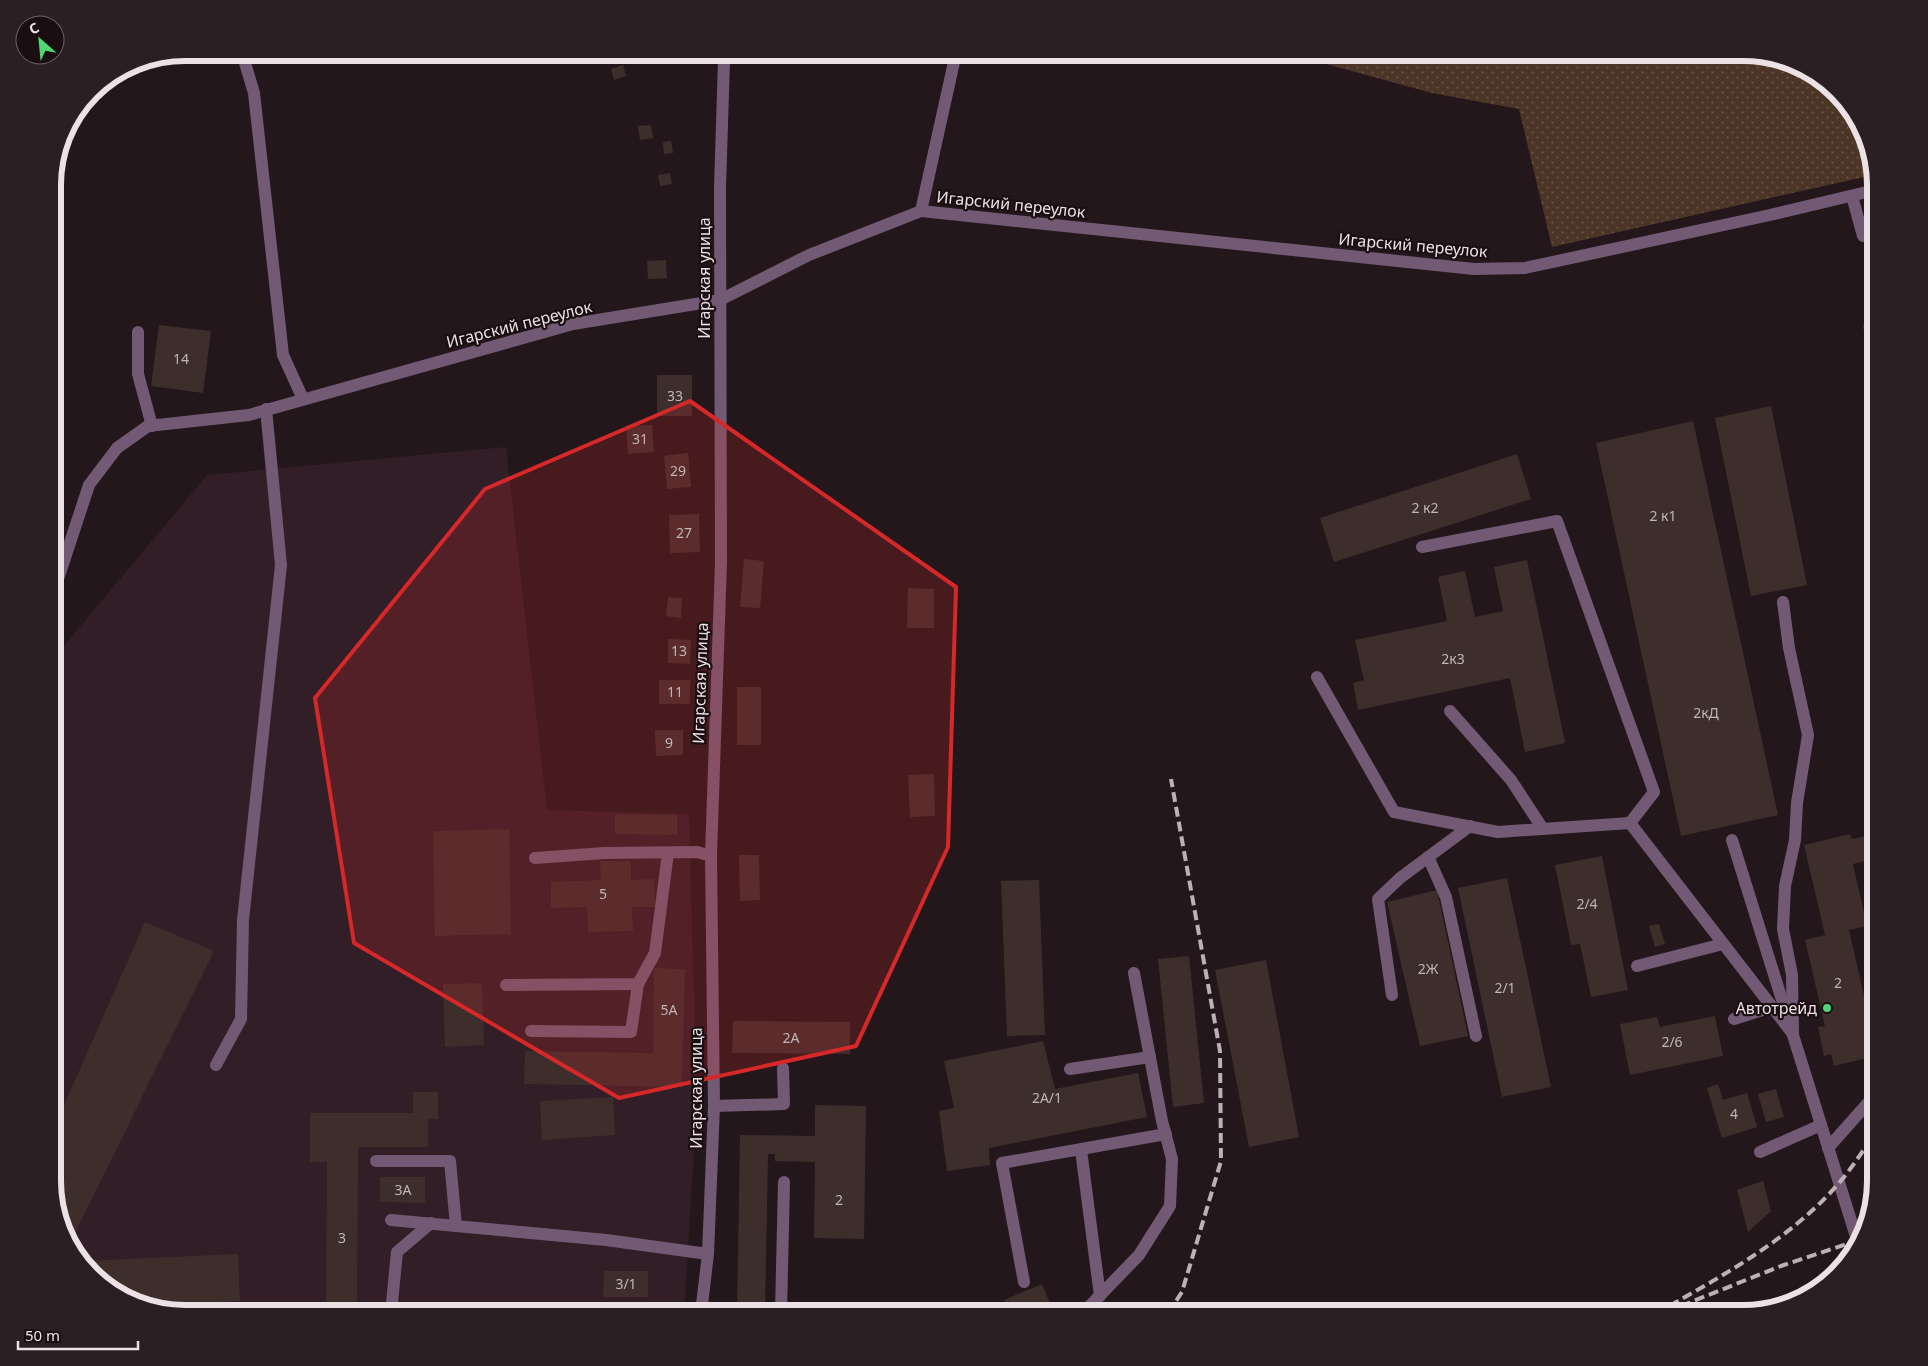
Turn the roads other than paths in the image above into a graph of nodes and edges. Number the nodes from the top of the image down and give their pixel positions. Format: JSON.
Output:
{"nodes":[{"id":1,"x":245,"y":62,"type":"edge"},
{"id":2,"x":725,"y":62,"type":"edge"},
{"id":3,"x":954,"y":62,"type":"edge"},
{"id":4,"x":1867,"y":192,"type":"edge"},
{"id":5,"x":1852,"y":196,"type":"junction"},
{"id":6,"x":921,"y":211,"type":"junction"},
{"id":7,"x":1867,"y":235,"type":"edge"},
{"id":8,"x":720,"y":300,"type":"junction"},
{"id":9,"x":138,"y":332,"type":"dead end"},
{"id":10,"x":303,"y":399,"type":"junction"},
{"id":11,"x":266,"y":409,"type":"junction"},
{"id":12,"x":152,"y":426,"type":"junction"},
{"id":13,"x":1422,"y":547,"type":"dead end"},
{"id":14,"x":62,"y":567,"type":"edge"},
{"id":15,"x":1783,"y":602,"type":"dead end"},
{"id":16,"x":1317,"y":677,"type":"dead end"},
{"id":17,"x":1450,"y":711,"type":"dead end"},
{"id":18,"x":1630,"y":823,"type":"junction"},
{"id":19,"x":1470,"y":826,"type":"junction"},
{"id":20,"x":1543,"y":829,"type":"junction"},
{"id":21,"x":1732,"y":840,"type":"dead end"},
{"id":22,"x":668,"y":853,"type":"junction"},
{"id":23,"x":711,"y":856,"type":"junction"},
{"id":24,"x":535,"y":858,"type":"dead end"},
{"id":25,"x":1428,"y":858,"type":"junction"},
{"id":26,"x":1723,"y":944,"type":"junction"},
{"id":27,"x":1637,"y":966,"type":"dead end"},
{"id":28,"x":1134,"y":973,"type":"dead end"},
{"id":29,"x":638,"y":984,"type":"junction"},
{"id":30,"x":506,"y":986,"type":"dead end"},
{"id":31,"x":1392,"y":994,"type":"dead end"},
{"id":32,"x":1772,"y":1007,"type":"junction"},
{"id":33,"x":1734,"y":1020,"type":"dead end"},
{"id":34,"x":531,"y":1031,"type":"dead end"},
{"id":35,"x":1792,"y":1034,"type":"junction"},
{"id":36,"x":1476,"y":1036,"type":"dead end"},
{"id":37,"x":1150,"y":1057,"type":"junction"},
{"id":38,"x":216,"y":1065,"type":"dead end"},
{"id":39,"x":783,"y":1068,"type":"dead end"},
{"id":40,"x":1070,"y":1069,"type":"dead end"},
{"id":41,"x":1867,"y":1105,"type":"edge"},
{"id":42,"x":714,"y":1106,"type":"junction"},
{"id":43,"x":1821,"y":1125,"type":"junction"},
{"id":44,"x":1166,"y":1134,"type":"junction"},
{"id":45,"x":1828,"y":1148,"type":"junction"},
{"id":46,"x":1081,"y":1150,"type":"junction"},
{"id":47,"x":1760,"y":1152,"type":"dead end"},
{"id":48,"x":376,"y":1161,"type":"dead end"},
{"id":49,"x":784,"y":1182,"type":"dead end"},
{"id":50,"x":392,"y":1220,"type":"dead end"},
{"id":51,"x":430,"y":1223,"type":"junction"},
{"id":52,"x":456,"y":1226,"type":"junction"},
{"id":53,"x":1855,"y":1233,"type":"edge"},
{"id":54,"x":708,"y":1254,"type":"junction"},
{"id":55,"x":1024,"y":1282,"type":"dead end"},
{"id":56,"x":1100,"y":1296,"type":"junction"},
{"id":57,"x":392,"y":1305,"type":"edge"},
{"id":58,"x":702,"y":1305,"type":"edge"},
{"id":59,"x":781,"y":1305,"type":"edge"},
{"id":60,"x":1092,"y":1305,"type":"edge"}],
"edges":[{"from":1,"to":10,"type":"street"},
{"from":2,"to":8,"type":"street","name":"Игарская улица"},
{"from":3,"to":6,"type":"street"},
{"from":4,"to":5,"type":"street","name":"Игарский переулок"},
{"from":5,"to":6,"type":"street","name":"Игарский переулок"},
{"from":5,"to":7,"type":"street"},
{"from":6,"to":8,"type":"street","name":"Игарский переулок"},
{"from":8,"to":10,"type":"street","name":"Игарский переулок"},
{"from":8,"to":23,"type":"street","name":"Игарская улица"},
{"from":9,"to":12,"type":"street"},
{"from":10,"to":11,"type":"street","name":"Игарский переулок"},
{"from":11,"to":12,"type":"street","name":"Игарский переулок"},
{"from":11,"to":38,"type":"street"},
{"from":12,"to":14,"type":"street","name":"Игарский переулок"},
{"from":13,"to":18,"type":"street"},
{"from":15,"to":35,"type":"street"},
{"from":16,"to":19,"type":"street"},
{"from":17,"to":20,"type":"street"},
{"from":18,"to":20,"type":"street"},
{"from":18,"to":26,"type":"street"},
{"from":19,"to":20,"type":"street"},
{"from":19,"to":25,"type":"street"},
{"from":21,"to":35,"type":"street"},
{"from":22,"to":23,"type":"street"},
{"from":22,"to":24,"type":"street"},
{"from":22,"to":29,"type":"street"},
{"from":23,"to":42,"type":"street","name":"Игарская улица"},
{"from":25,"to":31,"type":"street"},
{"from":25,"to":36,"type":"street"},
{"from":26,"to":27,"type":"street"},
{"from":26,"to":32,"type":"street"},
{"from":28,"to":37,"type":"street"},
{"from":29,"to":30,"type":"street"},
{"from":29,"to":34,"type":"street"},
{"from":32,"to":33,"type":"street"},
{"from":32,"to":35,"type":"street"},
{"from":35,"to":43,"type":"street"},
{"from":37,"to":40,"type":"street"},
{"from":37,"to":44,"type":"street"},
{"from":39,"to":42,"type":"street"},
{"from":41,"to":45,"type":"street"},
{"from":42,"to":54,"type":"street","name":"Игарская улица"},
{"from":43,"to":45,"type":"street"},
{"from":43,"to":47,"type":"street"},
{"from":44,"to":46,"type":"street"},
{"from":44,"to":56,"type":"street"},
{"from":45,"to":53,"type":"street"},
{"from":46,"to":55,"type":"street"},
{"from":46,"to":56,"type":"street"},
{"from":48,"to":52,"type":"street"},
{"from":49,"to":59,"type":"street"},
{"from":50,"to":51,"type":"street"},
{"from":51,"to":52,"type":"street"},
{"from":51,"to":57,"type":"street"},
{"from":52,"to":54,"type":"street"},
{"from":54,"to":58,"type":"street","name":"Игарская улица"},
{"from":56,"to":60,"type":"street"}]}
